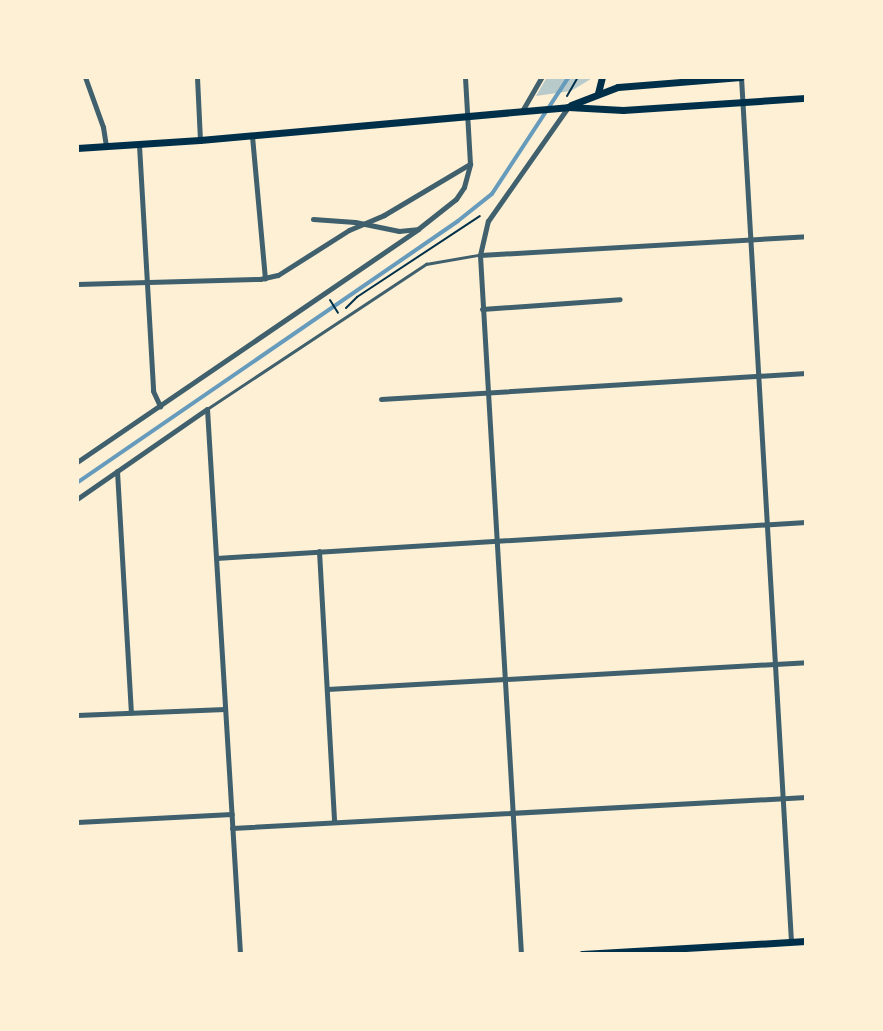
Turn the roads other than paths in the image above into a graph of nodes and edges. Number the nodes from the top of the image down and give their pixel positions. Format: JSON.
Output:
{"nodes":[{"id":1,"x":85,"y":77,"type":"edge"},
{"id":2,"x":197,"y":77,"type":"edge"},
{"id":3,"x":465,"y":77,"type":"edge"},
{"id":4,"x":542,"y":77,"type":"edge"},
{"id":5,"x":602,"y":77,"type":"edge"},
{"id":6,"x":619,"y":77,"type":"edge"},
{"id":7,"x":741,"y":77,"type":"edge"},
{"id":8,"x":618,"y":87,"type":"junction"},
{"id":9,"x":598,"y":93,"type":"junction"},
{"id":10,"x":806,"y":98,"type":"edge"},
{"id":11,"x":743,"y":101,"type":"junction"},
{"id":12,"x":568,"y":107,"type":"junction"},
{"id":13,"x":522,"y":111,"type":"junction"},
{"id":14,"x":467,"y":116,"type":"junction"},
{"id":15,"x":252,"y":136,"type":"junction"},
{"id":16,"x":200,"y":141,"type":"junction"},
{"id":17,"x":139,"y":145,"type":"junction"},
{"id":18,"x":106,"y":146,"type":"junction"},
{"id":19,"x":77,"y":148,"type":"edge"},
{"id":20,"x":470,"y":164,"type":"junction"},
{"id":21,"x":313,"y":219,"type":"dead end"},
{"id":22,"x":363,"y":223,"type":"junction"},
{"id":23,"x":418,"y":229,"type":"junction"},
{"id":24,"x":806,"y":236,"type":"edge"},
{"id":25,"x":751,"y":240,"type":"junction"},
{"id":26,"x":480,"y":255,"type":"junction"},
{"id":27,"x":265,"y":278,"type":"junction"},
{"id":28,"x":147,"y":281,"type":"junction"},
{"id":29,"x":77,"y":284,"type":"edge"},
{"id":30,"x":621,"y":299,"type":"dead end"},
{"id":31,"x":482,"y":309,"type":"junction"},
{"id":32,"x":806,"y":373,"type":"edge"},
{"id":33,"x":758,"y":376,"type":"junction"},
{"id":34,"x":487,"y":391,"type":"junction"},
{"id":35,"x":381,"y":399,"type":"dead end"},
{"id":36,"x":160,"y":406,"type":"junction"},
{"id":37,"x":207,"y":409,"type":"junction"},
{"id":38,"x":77,"y":462,"type":"edge"},
{"id":39,"x":117,"y":471,"type":"junction"},
{"id":40,"x":77,"y":499,"type":"edge"},
{"id":41,"x":806,"y":522,"type":"edge"},
{"id":42,"x":767,"y":524,"type":"junction"},
{"id":43,"x":496,"y":541,"type":"junction"},
{"id":44,"x":320,"y":551,"type":"junction"},
{"id":45,"x":216,"y":558,"type":"junction"},
{"id":46,"x":806,"y":662,"type":"edge"},
{"id":47,"x":775,"y":664,"type":"junction"},
{"id":48,"x":505,"y":679,"type":"junction"},
{"id":49,"x":327,"y":689,"type":"junction"},
{"id":50,"x":225,"y":709,"type":"junction"},
{"id":51,"x":131,"y":713,"type":"junction"},
{"id":52,"x":77,"y":715,"type":"edge"},
{"id":53,"x":806,"y":797,"type":"edge"},
{"id":54,"x":783,"y":799,"type":"junction"},
{"id":55,"x":513,"y":813,"type":"junction"},
{"id":56,"x":232,"y":814,"type":"junction"},
{"id":57,"x":77,"y":822,"type":"edge"},
{"id":58,"x":334,"y":822,"type":"junction"},
{"id":59,"x":232,"y":828,"type":"junction"},
{"id":60,"x":806,"y":941,"type":"edge"},
{"id":61,"x":791,"y":942,"type":"junction"},
{"id":62,"x":741,"y":945,"type":"junction"},
{"id":63,"x":644,"y":952,"type":"edge"},
{"id":64,"x":240,"y":954,"type":"edge"},
{"id":65,"x":521,"y":954,"type":"edge"},
{"id":66,"x":582,"y":954,"type":"edge"},
{"id":67,"x":741,"y":954,"type":"edge"}],
"edges":[{"from":1,"to":18,"type":"street"},
{"from":2,"to":16,"type":"street"},
{"from":3,"to":14,"type":"street"},
{"from":4,"to":13,"type":"street"},
{"from":5,"to":9,"type":"main road"},
{"from":6,"to":8,"type":"main road"},
{"from":7,"to":8,"type":"main road"},
{"from":7,"to":11,"type":"street"},
{"from":8,"to":9,"type":"main road"},
{"from":9,"to":12,"type":"main road"},
{"from":10,"to":11,"type":"main road"},
{"from":11,"to":12,"type":"main road"},
{"from":11,"to":25,"type":"street"},
{"from":12,"to":13,"type":"main road"},
{"from":12,"to":26,"type":"street"},
{"from":13,"to":14,"type":"main road"},
{"from":14,"to":15,"type":"main road"},
{"from":14,"to":20,"type":"street"},
{"from":15,"to":16,"type":"main road"},
{"from":15,"to":27,"type":"street"},
{"from":16,"to":17,"type":"main road"},
{"from":17,"to":18,"type":"main road"},
{"from":17,"to":28,"type":"street"},
{"from":18,"to":19,"type":"main road"},
{"from":20,"to":22,"type":"street"},
{"from":20,"to":23,"type":"street"},
{"from":21,"to":22,"type":"street"},
{"from":22,"to":23,"type":"street"},
{"from":22,"to":27,"type":"street"},
{"from":23,"to":36,"type":"street"},
{"from":24,"to":25,"type":"street"},
{"from":25,"to":26,"type":"street"},
{"from":25,"to":33,"type":"street"},
{"from":26,"to":31,"type":"street"},
{"from":26,"to":37,"type":"lane"},
{"from":27,"to":28,"type":"street"},
{"from":28,"to":29,"type":"street"},
{"from":28,"to":36,"type":"street"},
{"from":30,"to":31,"type":"street"},
{"from":31,"to":34,"type":"street"},
{"from":32,"to":33,"type":"street"},
{"from":33,"to":34,"type":"street"},
{"from":33,"to":42,"type":"street"},
{"from":34,"to":35,"type":"street"},
{"from":34,"to":43,"type":"street"},
{"from":36,"to":38,"type":"street"},
{"from":37,"to":39,"type":"street"},
{"from":37,"to":45,"type":"street"},
{"from":39,"to":40,"type":"street"},
{"from":39,"to":51,"type":"street"},
{"from":41,"to":42,"type":"street"},
{"from":42,"to":43,"type":"street"},
{"from":42,"to":47,"type":"street"},
{"from":43,"to":44,"type":"street"},
{"from":43,"to":48,"type":"street"},
{"from":44,"to":45,"type":"street"},
{"from":44,"to":49,"type":"street"},
{"from":45,"to":50,"type":"street"},
{"from":46,"to":47,"type":"street"},
{"from":47,"to":48,"type":"street"},
{"from":47,"to":54,"type":"street"},
{"from":48,"to":49,"type":"street"},
{"from":48,"to":55,"type":"street"},
{"from":49,"to":58,"type":"street"},
{"from":50,"to":51,"type":"street"},
{"from":50,"to":56,"type":"street"},
{"from":51,"to":52,"type":"street"},
{"from":53,"to":54,"type":"street"},
{"from":54,"to":55,"type":"street"},
{"from":54,"to":61,"type":"street"},
{"from":55,"to":58,"type":"street"},
{"from":55,"to":65,"type":"street"},
{"from":56,"to":57,"type":"street"},
{"from":56,"to":59,"type":"street"},
{"from":58,"to":59,"type":"street"},
{"from":59,"to":64,"type":"street"},
{"from":60,"to":61,"type":"main road"},
{"from":61,"to":62,"type":"main road"},
{"from":62,"to":63,"type":"main road"},
{"from":62,"to":67,"type":"street"},
{"from":63,"to":66,"type":"main road"}]}
